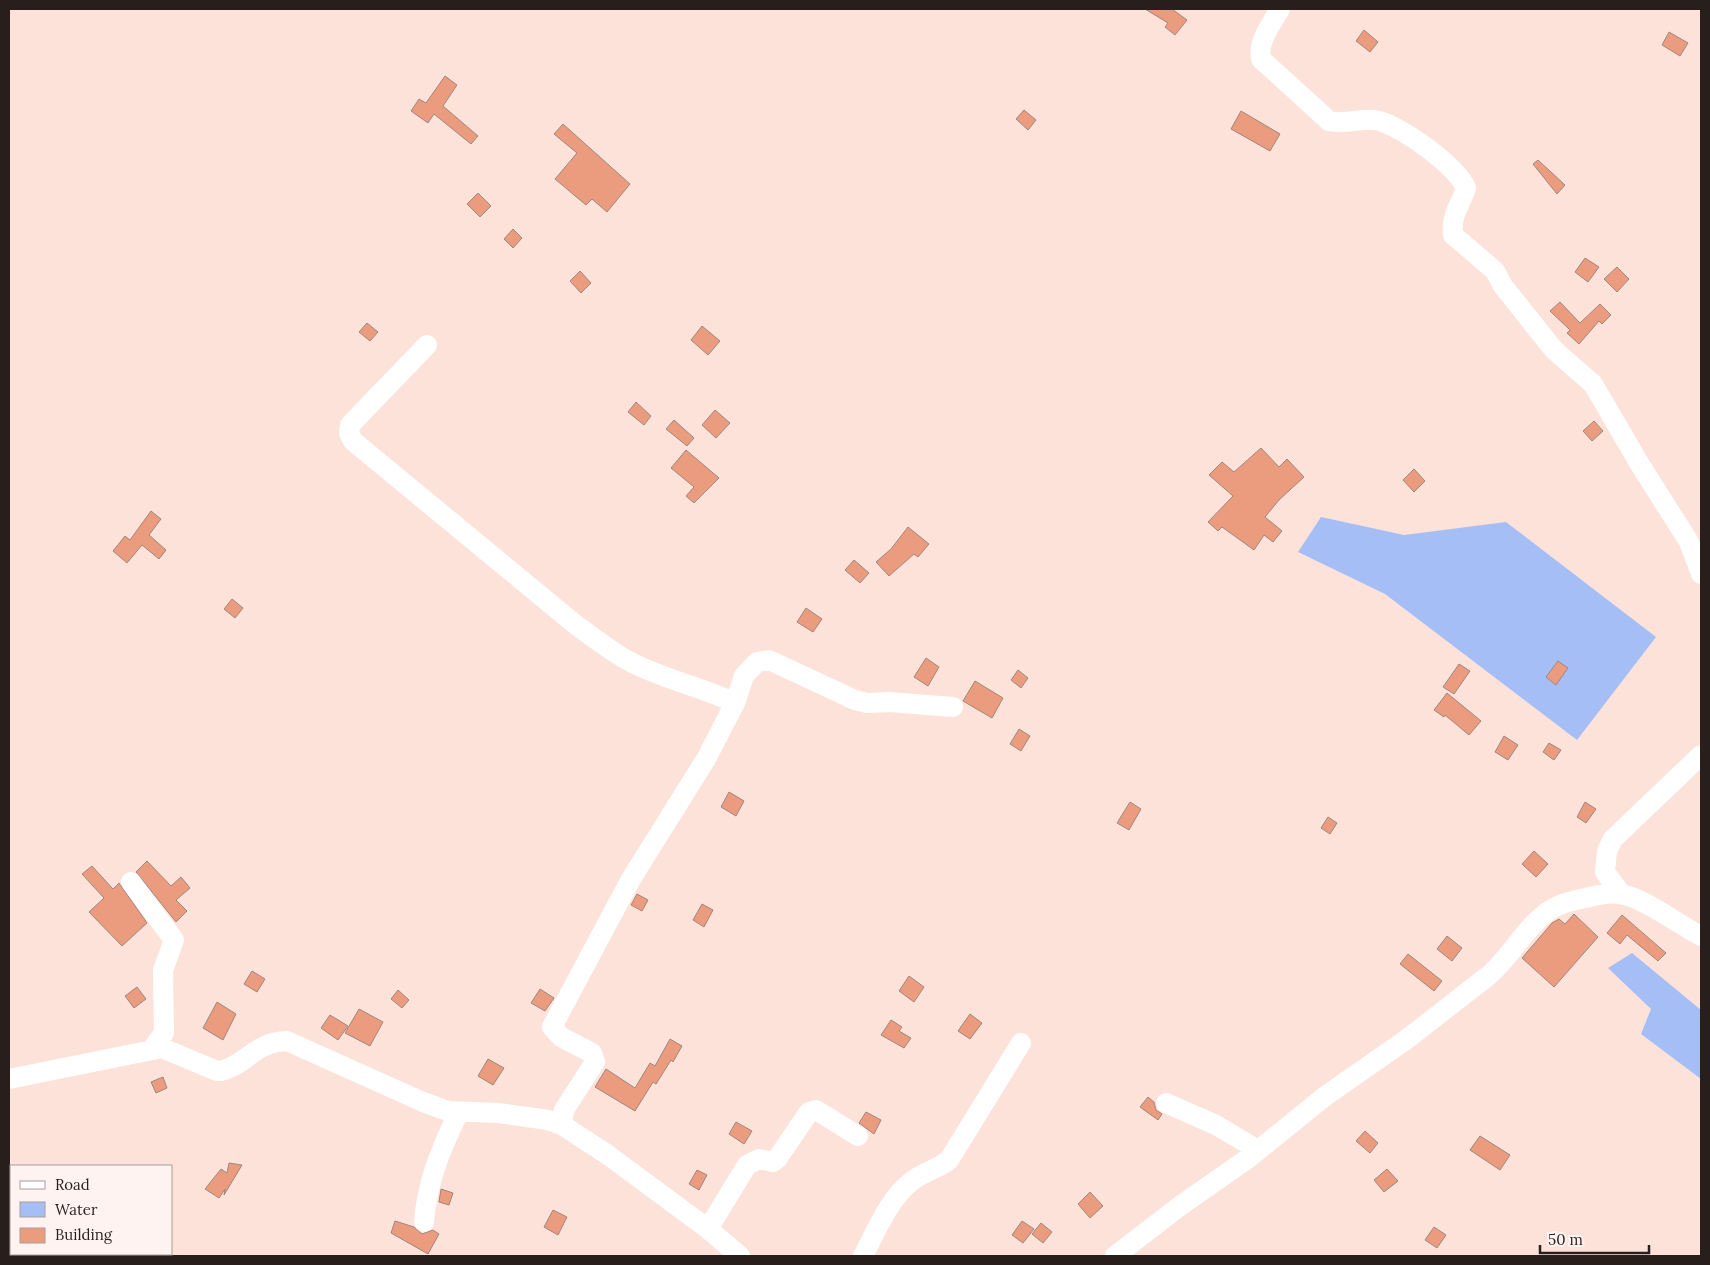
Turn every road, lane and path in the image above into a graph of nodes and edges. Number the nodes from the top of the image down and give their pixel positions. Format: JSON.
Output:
{"nodes":[{"id":1,"x":1280,"y":9,"type":"edge"},
{"id":2,"x":427,"y":345,"type":"dead end"},
{"id":3,"x":1701,"y":574,"type":"edge"},
{"id":4,"x":735,"y":703,"type":"junction"},
{"id":5,"x":953,"y":707,"type":"dead end"},
{"id":6,"x":1701,"y":755,"type":"edge"},
{"id":7,"x":131,"y":882,"type":"dead end"},
{"id":8,"x":1621,"y":894,"type":"junction"},
{"id":9,"x":1701,"y":936,"type":"edge"},
{"id":10,"x":1021,"y":1043,"type":"dead end"},
{"id":11,"x":152,"y":1049,"type":"junction"},
{"id":12,"x":9,"y":1079,"type":"edge"},
{"id":13,"x":1166,"y":1103,"type":"dead end"},
{"id":14,"x":459,"y":1112,"type":"junction"},
{"id":15,"x":562,"y":1125,"type":"junction"},
{"id":16,"x":858,"y":1136,"type":"dead end"},
{"id":17,"x":1258,"y":1150,"type":"junction"},
{"id":18,"x":424,"y":1222,"type":"dead end"},
{"id":19,"x":708,"y":1229,"type":"junction"},
{"id":20,"x":740,"y":1256,"type":"edge"},
{"id":21,"x":863,"y":1256,"type":"edge"},
{"id":22,"x":1115,"y":1256,"type":"edge"}],
"edges":[{"from":1,"to":3,"type":"street"},
{"from":2,"to":4,"type":"street"},
{"from":4,"to":5,"type":"street"},
{"from":4,"to":15,"type":"street"},
{"from":6,"to":8,"type":"street"},
{"from":7,"to":11,"type":"street"},
{"from":8,"to":9,"type":"street"},
{"from":8,"to":17,"type":"street"},
{"from":10,"to":21,"type":"street"},
{"from":11,"to":12,"type":"street"},
{"from":11,"to":14,"type":"street"},
{"from":13,"to":17,"type":"street"},
{"from":14,"to":15,"type":"street"},
{"from":14,"to":18,"type":"street"},
{"from":15,"to":19,"type":"street"},
{"from":16,"to":19,"type":"street"},
{"from":17,"to":22,"type":"street"},
{"from":19,"to":20,"type":"street"}]}
